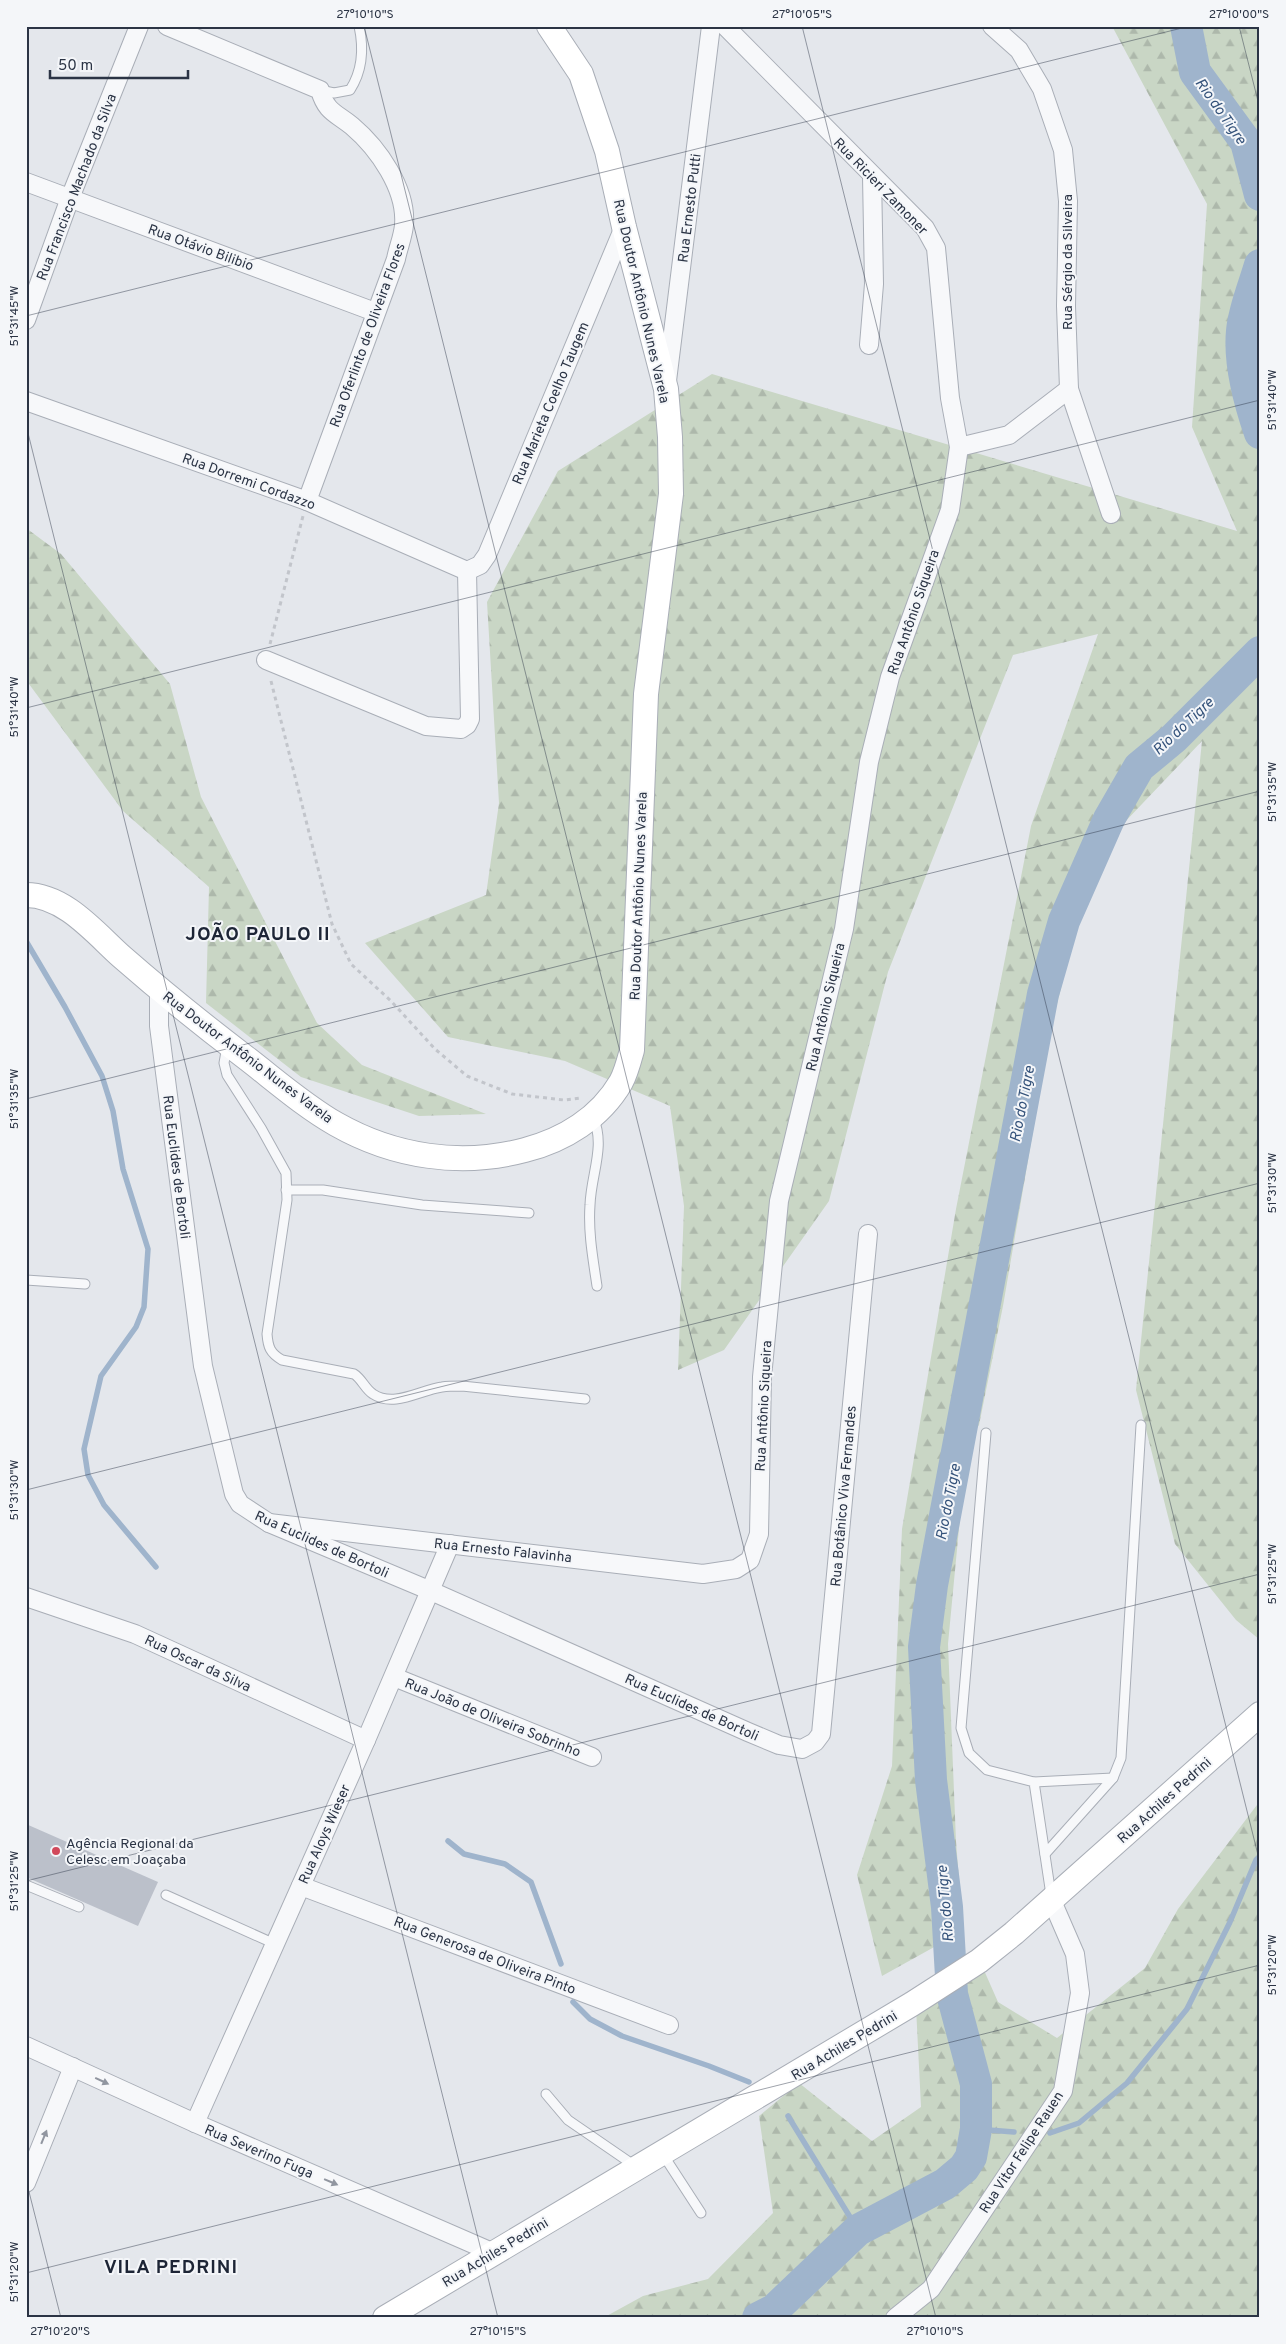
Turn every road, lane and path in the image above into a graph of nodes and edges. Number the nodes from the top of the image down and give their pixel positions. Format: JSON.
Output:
{"nodes":[{"id":1,"x":138,"y":26,"type":"edge"},
{"id":2,"x":167,"y":26,"type":"edge"},
{"id":3,"x":359,"y":26,"type":"edge"},
{"id":4,"x":549,"y":26,"type":"edge"},
{"id":5,"x":711,"y":26,"type":"edge"},
{"id":6,"x":725,"y":26,"type":"edge"},
{"id":7,"x":992,"y":26,"type":"edge"},
{"id":8,"x":320,"y":90,"type":"junction"},
{"id":9,"x":872,"y":176,"type":"junction"},
{"id":10,"x":26,"y":182,"type":"edge"},
{"id":11,"x":70,"y":198,"type":"junction"},
{"id":12,"x":624,"y":227,"type":"junction"},
{"id":13,"x":375,"y":312,"type":"junction"},
{"id":14,"x":26,"y":320,"type":"edge"},
{"id":15,"x":869,"y":345,"type":"dead end"},
{"id":16,"x":666,"y":389,"type":"junction"},
{"id":17,"x":1069,"y":389,"type":"junction"},
{"id":18,"x":26,"y":400,"type":"edge"},
{"id":19,"x":959,"y":447,"type":"junction"},
{"id":20,"x":307,"y":501,"type":"junction"},
{"id":21,"x":1111,"y":514,"type":"dead end"},
{"id":22,"x":467,"y":571,"type":"junction"},
{"id":23,"x":266,"y":660,"type":"junction"},
{"id":24,"x":26,"y":895,"type":"edge"},
{"id":25,"x":159,"y":990,"type":"junction"},
{"id":26,"x":228,"y":1044,"type":"junction"},
{"id":27,"x":612,"y":1095,"type":"junction"},
{"id":28,"x":592,"y":1117,"type":"junction"},
{"id":29,"x":286,"y":1190,"type":"junction"},
{"id":30,"x":529,"y":1212,"type":"dead end"},
{"id":31,"x":868,"y":1234,"type":"dead end"},
{"id":32,"x":26,"y":1280,"type":"edge"},
{"id":33,"x":85,"y":1284,"type":"dead end"},
{"id":34,"x":597,"y":1286,"type":"dead end"},
{"id":35,"x":585,"y":1399,"type":"dead end"},
{"id":36,"x":1141,"y":1425,"type":"dead end"},
{"id":37,"x":986,"y":1433,"type":"dead end"},
{"id":38,"x":268,"y":1523,"type":"junction"},
{"id":39,"x":450,"y":1544,"type":"junction"},
{"id":40,"x":736,"y":1569,"type":"joint"},
{"id":41,"x":432,"y":1591,"type":"junction"},
{"id":42,"x":26,"y":1597,"type":"edge"},
{"id":43,"x":394,"y":1677,"type":"junction"},
{"id":44,"x":1260,"y":1714,"type":"edge"},
{"id":45,"x":366,"y":1740,"type":"junction"},
{"id":46,"x":802,"y":1749,"type":"joint"},
{"id":47,"x":592,"y":1756,"type":"dead end"},
{"id":48,"x":1112,"y":1778,"type":"junction"},
{"id":49,"x":1034,"y":1782,"type":"junction"},
{"id":50,"x":1045,"y":1854,"type":"junction"},
{"id":51,"x":26,"y":1885,"type":"edge"},
{"id":52,"x":301,"y":1886,"type":"junction"},
{"id":53,"x":166,"y":1895,"type":"dead end"},
{"id":54,"x":1052,"y":1901,"type":"junction"},
{"id":55,"x":79,"y":1907,"type":"dead end"},
{"id":56,"x":275,"y":1944,"type":"junction"},
{"id":57,"x":669,"y":2025,"type":"dead end"},
{"id":58,"x":26,"y":2046,"type":"edge"},
{"id":59,"x":73,"y":2067,"type":"junction"},
{"id":60,"x":546,"y":2094,"type":"dead end"},
{"id":61,"x":195,"y":2123,"type":"junction"},
{"id":62,"x":662,"y":2152,"type":"junction"},
{"id":63,"x":637,"y":2168,"type":"junction"},
{"id":64,"x":26,"y":2182,"type":"edge"},
{"id":65,"x":700,"y":2213,"type":"dead end"},
{"id":66,"x":494,"y":2253,"type":"junction"},
{"id":67,"x":385,"y":2318,"type":"edge"},
{"id":68,"x":895,"y":2318,"type":"edge"}],
"edges":[{"from":1,"to":11,"type":"street","name":"Rua Francisco Machado da Silva"},
{"from":2,"to":8,"type":"street"},
{"from":3,"to":8,"type":"lane"},
{"from":4,"to":12,"type":"street","name":"Rua Doutor Antônio Nunes Varela"},
{"from":5,"to":16,"type":"street","name":"Rua Ernesto Putti"},
{"from":6,"to":9,"type":"street","name":"Rua Ricieri Zamoner"},
{"from":7,"to":17,"type":"street","name":"Rua Sérgio da Silveira"},
{"from":8,"to":13,"type":"street","name":"Rua Oferlinto de Oliveira Flores"},
{"from":9,"to":15,"type":"street"},
{"from":9,"to":19,"type":"street","name":"Rua Ricieri Zamoner"},
{"from":10,"to":11,"type":"street","name":"Rua Otávio Bilibio"},
{"from":11,"to":13,"type":"street","name":"Rua Otávio Bilibio"},
{"from":11,"to":14,"type":"street","name":"Rua Francisco Machado da Silva"},
{"from":12,"to":16,"type":"street","name":"Rua Doutor Antônio Nunes Varela"},
{"from":12,"to":22,"type":"street","name":"Rua Marieta Coelho Taugem"},
{"from":13,"to":20,"type":"street","name":"Rua Oferlinto de Oliveira Flores"},
{"from":16,"to":27,"type":"street","name":"Rua Doutor Antônio Nunes Varela"},
{"from":17,"to":19,"type":"street"},
{"from":17,"to":21,"type":"street","name":"Rua Sérgio da Silveira"},
{"from":18,"to":20,"type":"street","name":"Rua Dorremi Cordazzo"},
{"from":19,"to":40,"type":"street","name":"Rua Antônio Siqueira"},
{"from":20,"to":22,"type":"street","name":"Rua Dorremi Cordazzo"},
{"from":20,"to":23,"type":"path"},
{"from":22,"to":23,"type":"street"},
{"from":23,"to":27,"type":"path"},
{"from":24,"to":25,"type":"street","name":"Rua Doutor Antônio Nunes Varela"},
{"from":25,"to":26,"type":"street","name":"Rua Doutor Antônio Nunes Varela"},
{"from":25,"to":38,"type":"street","name":"Rua Euclides de Bortoli"},
{"from":26,"to":28,"type":"street","name":"Rua Doutor Antônio Nunes Varela"},
{"from":26,"to":29,"type":"lane"},
{"from":27,"to":28,"type":"street","name":"Rua Doutor Antônio Nunes Varela"},
{"from":28,"to":34,"type":"lane"},
{"from":29,"to":30,"type":"lane"},
{"from":29,"to":35,"type":"lane"},
{"from":31,"to":46,"type":"street","name":"Rua Botânico Viva Fernandes"},
{"from":32,"to":33,"type":"lane"},
{"from":36,"to":48,"type":"lane"},
{"from":37,"to":49,"type":"lane"},
{"from":38,"to":39,"type":"street","name":"Rua Ernesto Falavinha"},
{"from":38,"to":41,"type":"street","name":"Rua Euclides de Bortoli"},
{"from":39,"to":40,"type":"street","name":"Rua Ernesto Falavinha"},
{"from":39,"to":41,"type":"street","name":"Rua Aloys Wieser"},
{"from":41,"to":43,"type":"street","name":"Rua Aloys Wieser"},
{"from":41,"to":46,"type":"street","name":"Rua Euclides de Bortoli"},
{"from":42,"to":45,"type":"street","name":"Rua Oscar da Silva"},
{"from":43,"to":45,"type":"street","name":"Rua Aloys Wieser"},
{"from":43,"to":47,"type":"street","name":"Rua João de Oliveira Sobrinho"},
{"from":44,"to":54,"type":"street","name":"Rua Achiles Pedrini"},
{"from":45,"to":52,"type":"street","name":"Rua Aloys Wieser"},
{"from":48,"to":49,"type":"lane"},
{"from":48,"to":50,"type":"lane"},
{"from":49,"to":50,"type":"lane"},
{"from":50,"to":54,"type":"lane"},
{"from":51,"to":55,"type":"lane"},
{"from":52,"to":56,"type":"street","name":"Rua Aloys Wieser"},
{"from":52,"to":57,"type":"street","name":"Rua Generosa de Oliveira Pinto"},
{"from":53,"to":56,"type":"lane"},
{"from":54,"to":62,"type":"street","name":"Rua Achiles Pedrini"},
{"from":54,"to":68,"type":"street","name":"Rua Vitor Felipe Rauen"},
{"from":56,"to":61,"type":"street","name":"Rua Aloys Wieser"},
{"from":58,"to":59,"type":"street","name":"Rua Severino Fuga"},
{"from":59,"to":61,"type":"street","name":"Rua Severino Fuga","one_way":true},
{"from":64,"to":59,"type":"street","one_way":true},
{"from":60,"to":63,"type":"lane"},
{"from":61,"to":66,"type":"street","name":"Rua Severino Fuga","one_way":true},
{"from":62,"to":63,"type":"street","name":"Rua Achiles Pedrini"},
{"from":62,"to":65,"type":"lane"},
{"from":63,"to":66,"type":"street","name":"Rua Achiles Pedrini"},
{"from":66,"to":67,"type":"street","name":"Rua Achiles Pedrini"}]}
